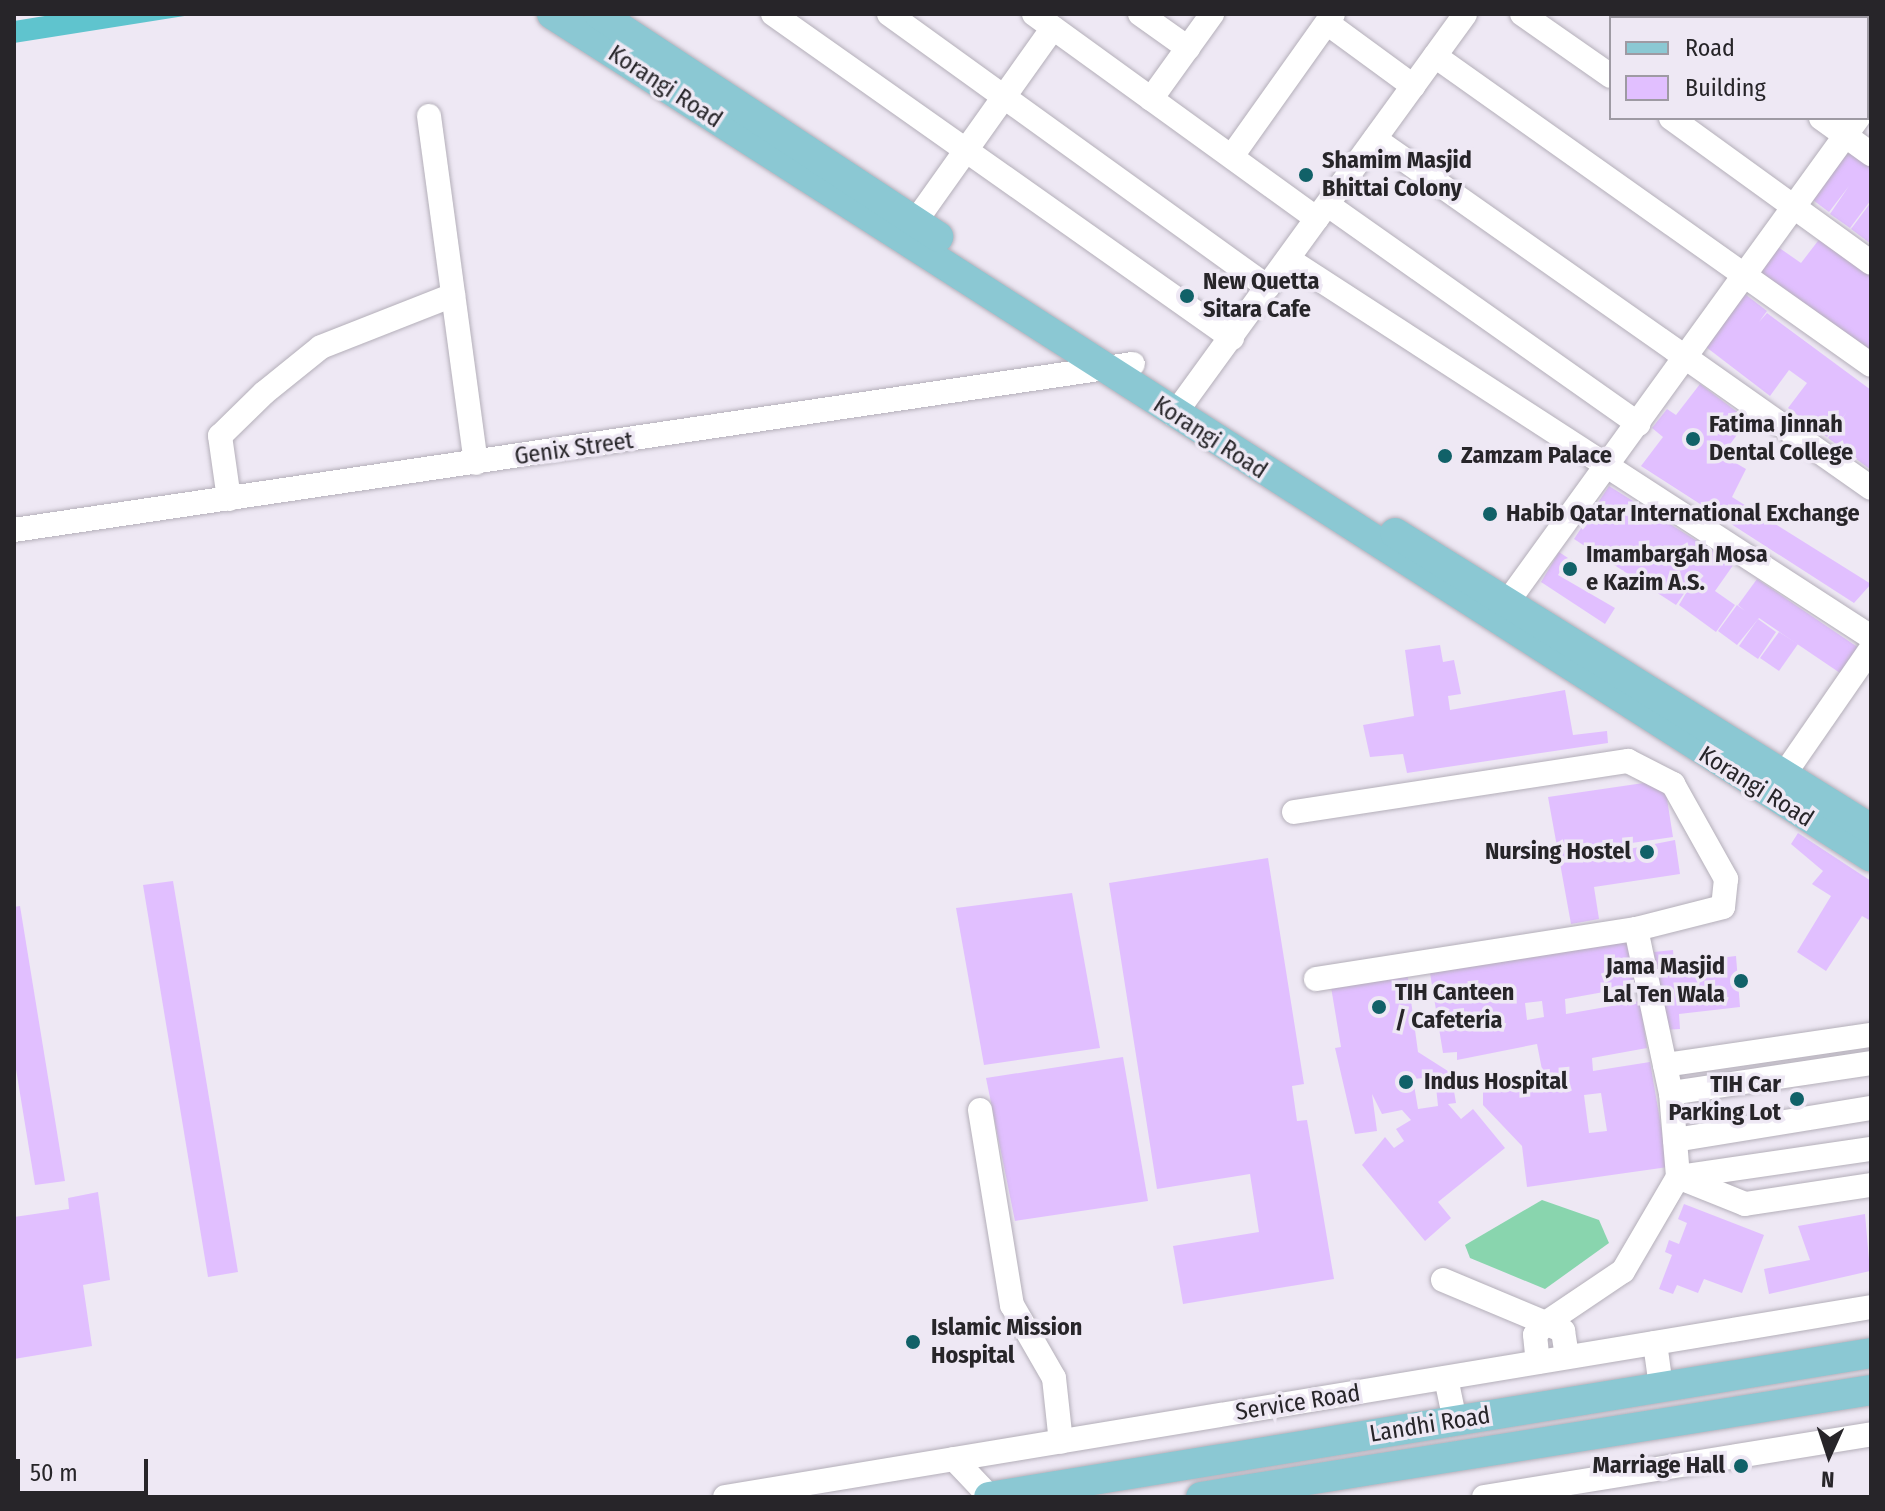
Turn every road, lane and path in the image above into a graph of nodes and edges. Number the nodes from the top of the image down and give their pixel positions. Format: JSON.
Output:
{"nodes":[{"id":1,"x":552,"y":14,"type":"edge"},
{"id":2,"x":599,"y":14,"type":"edge"},
{"id":3,"x":773,"y":14,"type":"edge"},
{"id":4,"x":889,"y":14,"type":"edge"},
{"id":5,"x":1140,"y":14,"type":"edge"},
{"id":6,"x":1212,"y":14,"type":"edge"},
{"id":7,"x":1465,"y":14,"type":"edge"},
{"id":8,"x":1522,"y":14,"type":"edge"},
{"id":9,"x":1330,"y":19,"type":"edge"},
{"id":10,"x":1043,"y":21,"type":"edge"},
{"id":11,"x":624,"y":22,"type":"edge"},
{"id":12,"x":1188,"y":48,"type":"junction"},
{"id":13,"x":1435,"y":56,"type":"junction"},
{"id":14,"x":650,"y":62,"type":"junction"},
{"id":15,"x":1609,"y":75,"type":"edge"},
{"id":16,"x":1413,"y":86,"type":"junction"},
{"id":17,"x":1003,"y":97,"type":"junction"},
{"id":18,"x":1151,"y":99,"type":"junction"},
{"id":19,"x":429,"y":116,"type":"dead end"},
{"id":20,"x":1674,"y":120,"type":"edge"},
{"id":21,"x":1828,"y":120,"type":"edge"},
{"id":22,"x":1851,"y":127,"type":"edge"},
{"id":23,"x":1375,"y":139,"type":"junction"},
{"id":24,"x":962,"y":151,"type":"junction"},
{"id":25,"x":1871,"y":154,"type":"edge"},
{"id":26,"x":1232,"y":156,"type":"junction"},
{"id":27,"x":1796,"y":205,"type":"junction"},
{"id":28,"x":1323,"y":212,"type":"junction"},
{"id":29,"x":915,"y":222,"type":"junction"},
{"id":30,"x":1288,"y":259,"type":"junction"},
{"id":31,"x":1871,"y":263,"type":"edge"},
{"id":32,"x":1745,"y":275,"type":"junction"},
{"id":33,"x":1268,"y":287,"type":"junction"},
{"id":34,"x":453,"y":295,"type":"junction"},
{"id":35,"x":1232,"y":338,"type":"junction"},
{"id":36,"x":1685,"y":359,"type":"junction"},
{"id":37,"x":1871,"y":365,"type":"edge"},
{"id":38,"x":1120,"y":367,"type":"junction"},
{"id":39,"x":1181,"y":408,"type":"junction"},
{"id":40,"x":1638,"y":424,"type":"junction"},
{"id":41,"x":476,"y":463,"type":"junction"},
{"id":42,"x":1607,"y":466,"type":"junction"},
{"id":43,"x":1871,"y":488,"type":"edge"},
{"id":44,"x":229,"y":499,"type":"junction"},
{"id":45,"x":14,"y":530,"type":"edge"},
{"id":46,"x":1500,"y":612,"type":"junction"},
{"id":47,"x":1871,"y":637,"type":"edge"},
{"id":48,"x":1871,"y":649,"type":"edge"},
{"id":49,"x":1783,"y":776,"type":"junction"},
{"id":50,"x":1294,"y":812,"type":"dead end"},
{"id":51,"x":1871,"y":829,"type":"edge"},
{"id":52,"x":1871,"y":857,"type":"edge"},
{"id":53,"x":1636,"y":929,"type":"junction"},
{"id":54,"x":1316,"y":979,"type":"dead end"},
{"id":55,"x":1871,"y":1035,"type":"edge"},
{"id":56,"x":1871,"y":1063,"type":"edge"},
{"id":57,"x":1665,"y":1065,"type":"junction"},
{"id":58,"x":1671,"y":1093,"type":"junction"},
{"id":59,"x":1871,"y":1108,"type":"edge"},
{"id":60,"x":980,"y":1110,"type":"dead end"},
{"id":61,"x":1675,"y":1140,"type":"junction"},
{"id":62,"x":1871,"y":1149,"type":"edge"},
{"id":63,"x":1678,"y":1177,"type":"junction"},
{"id":64,"x":1871,"y":1185,"type":"edge"},
{"id":65,"x":1443,"y":1280,"type":"dead end"},
{"id":66,"x":1871,"y":1307,"type":"edge"},
{"id":67,"x":1546,"y":1323,"type":"junction"},
{"id":68,"x":1655,"y":1343,"type":"junction"},
{"id":69,"x":1871,"y":1353,"type":"edge"},
{"id":70,"x":1567,"y":1357,"type":"junction"},
{"id":71,"x":1538,"y":1362,"type":"junction"},
{"id":72,"x":1446,"y":1378,"type":"junction"},
{"id":73,"x":1661,"y":1387,"type":"junction"},
{"id":74,"x":1871,"y":1390,"type":"edge"},
{"id":75,"x":1455,"y":1421,"type":"junction"},
{"id":76,"x":1871,"y":1434,"type":"edge"},
{"id":77,"x":1061,"y":1442,"type":"junction"},
{"id":78,"x":954,"y":1459,"type":"junction"},
{"id":79,"x":725,"y":1497,"type":"edge"},
{"id":80,"x":990,"y":1497,"type":"edge"},
{"id":81,"x":1201,"y":1497,"type":"edge"},
{"id":82,"x":1484,"y":1497,"type":"edge"}],
"edges":[{"from":1,"to":14,"type":"main road","name":"Korangi Road"},
{"from":2,"to":11,"type":"main road","name":"Korangi Road"},
{"from":3,"to":24,"type":"street"},
{"from":4,"to":17,"type":"street"},
{"from":5,"to":12,"type":"street"},
{"from":6,"to":12,"type":"street"},
{"from":7,"to":13,"type":"street"},
{"from":8,"to":15,"type":"street"},
{"from":9,"to":16,"type":"street"},
{"from":9,"to":26,"type":"street"},
{"from":10,"to":17,"type":"street"},
{"from":10,"to":18,"type":"street"},
{"from":11,"to":14,"type":"main road","name":"Korangi Road"},
{"from":12,"to":18,"type":"street"},
{"from":13,"to":16,"type":"street"},
{"from":13,"to":32,"type":"street"},
{"from":14,"to":29,"type":"main road","name":"Korangi Road"},
{"from":14,"to":38,"type":"main road","name":"Korangi Road"},
{"from":16,"to":23,"type":"street"},
{"from":17,"to":24,"type":"street"},
{"from":17,"to":33,"type":"street"},
{"from":18,"to":26,"type":"street"},
{"from":19,"to":34,"type":"street"},
{"from":20,"to":27,"type":"street"},
{"from":21,"to":22,"type":"street"},
{"from":22,"to":25,"type":"street"},
{"from":22,"to":27,"type":"street"},
{"from":23,"to":28,"type":"street"},
{"from":23,"to":36,"type":"street"},
{"from":24,"to":29,"type":"street"},
{"from":24,"to":35,"type":"street"},
{"from":26,"to":28,"type":"street"},
{"from":27,"to":31,"type":"street"},
{"from":27,"to":32,"type":"street"},
{"from":28,"to":30,"type":"street"},
{"from":28,"to":40,"type":"street"},
{"from":29,"to":38,"type":"main road","name":"Korangi Road"},
{"from":30,"to":33,"type":"street"},
{"from":30,"to":42,"type":"street"},
{"from":32,"to":36,"type":"street"},
{"from":32,"to":37,"type":"street"},
{"from":33,"to":35,"type":"street"},
{"from":34,"to":41,"type":"street"},
{"from":34,"to":44,"type":"street"},
{"from":35,"to":39,"type":"street"},
{"from":36,"to":40,"type":"street"},
{"from":36,"to":43,"type":"street"},
{"from":38,"to":39,"type":"main road","name":"Korangi Road"},
{"from":38,"to":41,"type":"street","name":"Genix Street"},
{"from":39,"to":46,"type":"main road","name":"Korangi Road"},
{"from":40,"to":42,"type":"street"},
{"from":41,"to":44,"type":"street","name":"Genix Street"},
{"from":42,"to":46,"type":"street"},
{"from":42,"to":47,"type":"street"},
{"from":44,"to":45,"type":"street","name":"Genix Street"},
{"from":46,"to":49,"type":"main road","name":"Korangi Road"},
{"from":46,"to":52,"type":"main road","name":"Korangi Road"},
{"from":48,"to":49,"type":"street"},
{"from":49,"to":51,"type":"main road","name":"Korangi Road"},
{"from":50,"to":53,"type":"street"},
{"from":53,"to":54,"type":"street"},
{"from":53,"to":57,"type":"street"},
{"from":55,"to":57,"type":"street"},
{"from":56,"to":58,"type":"street"},
{"from":57,"to":58,"type":"street"},
{"from":58,"to":61,"type":"street"},
{"from":59,"to":61,"type":"street"},
{"from":60,"to":77,"type":"street"},
{"from":61,"to":63,"type":"street"},
{"from":62,"to":63,"type":"street"},
{"from":63,"to":64,"type":"street"},
{"from":63,"to":67,"type":"street"},
{"from":65,"to":67,"type":"street"},
{"from":66,"to":68,"type":"street","name":"Service Road"},
{"from":67,"to":70,"type":"street"},
{"from":67,"to":71,"type":"street"},
{"from":68,"to":70,"type":"street","name":"Service Road"},
{"from":68,"to":73,"type":"street"},
{"from":69,"to":73,"type":"main road","name":"Landhi Road"},
{"from":70,"to":71,"type":"street","name":"Service Road"},
{"from":71,"to":72,"type":"street","name":"Service Road"},
{"from":72,"to":75,"type":"street"},
{"from":72,"to":77,"type":"street","name":"Service Road"},
{"from":73,"to":75,"type":"main road","name":"Landhi Road"},
{"from":74,"to":81,"type":"main road","name":"Landhi Road"},
{"from":75,"to":80,"type":"main road","name":"Landhi Road"},
{"from":76,"to":82,"type":"street"},
{"from":77,"to":78,"type":"street","name":"Service Road"},
{"from":78,"to":79,"type":"street","name":"Service Road"},
{"from":78,"to":80,"type":"street"}]}
